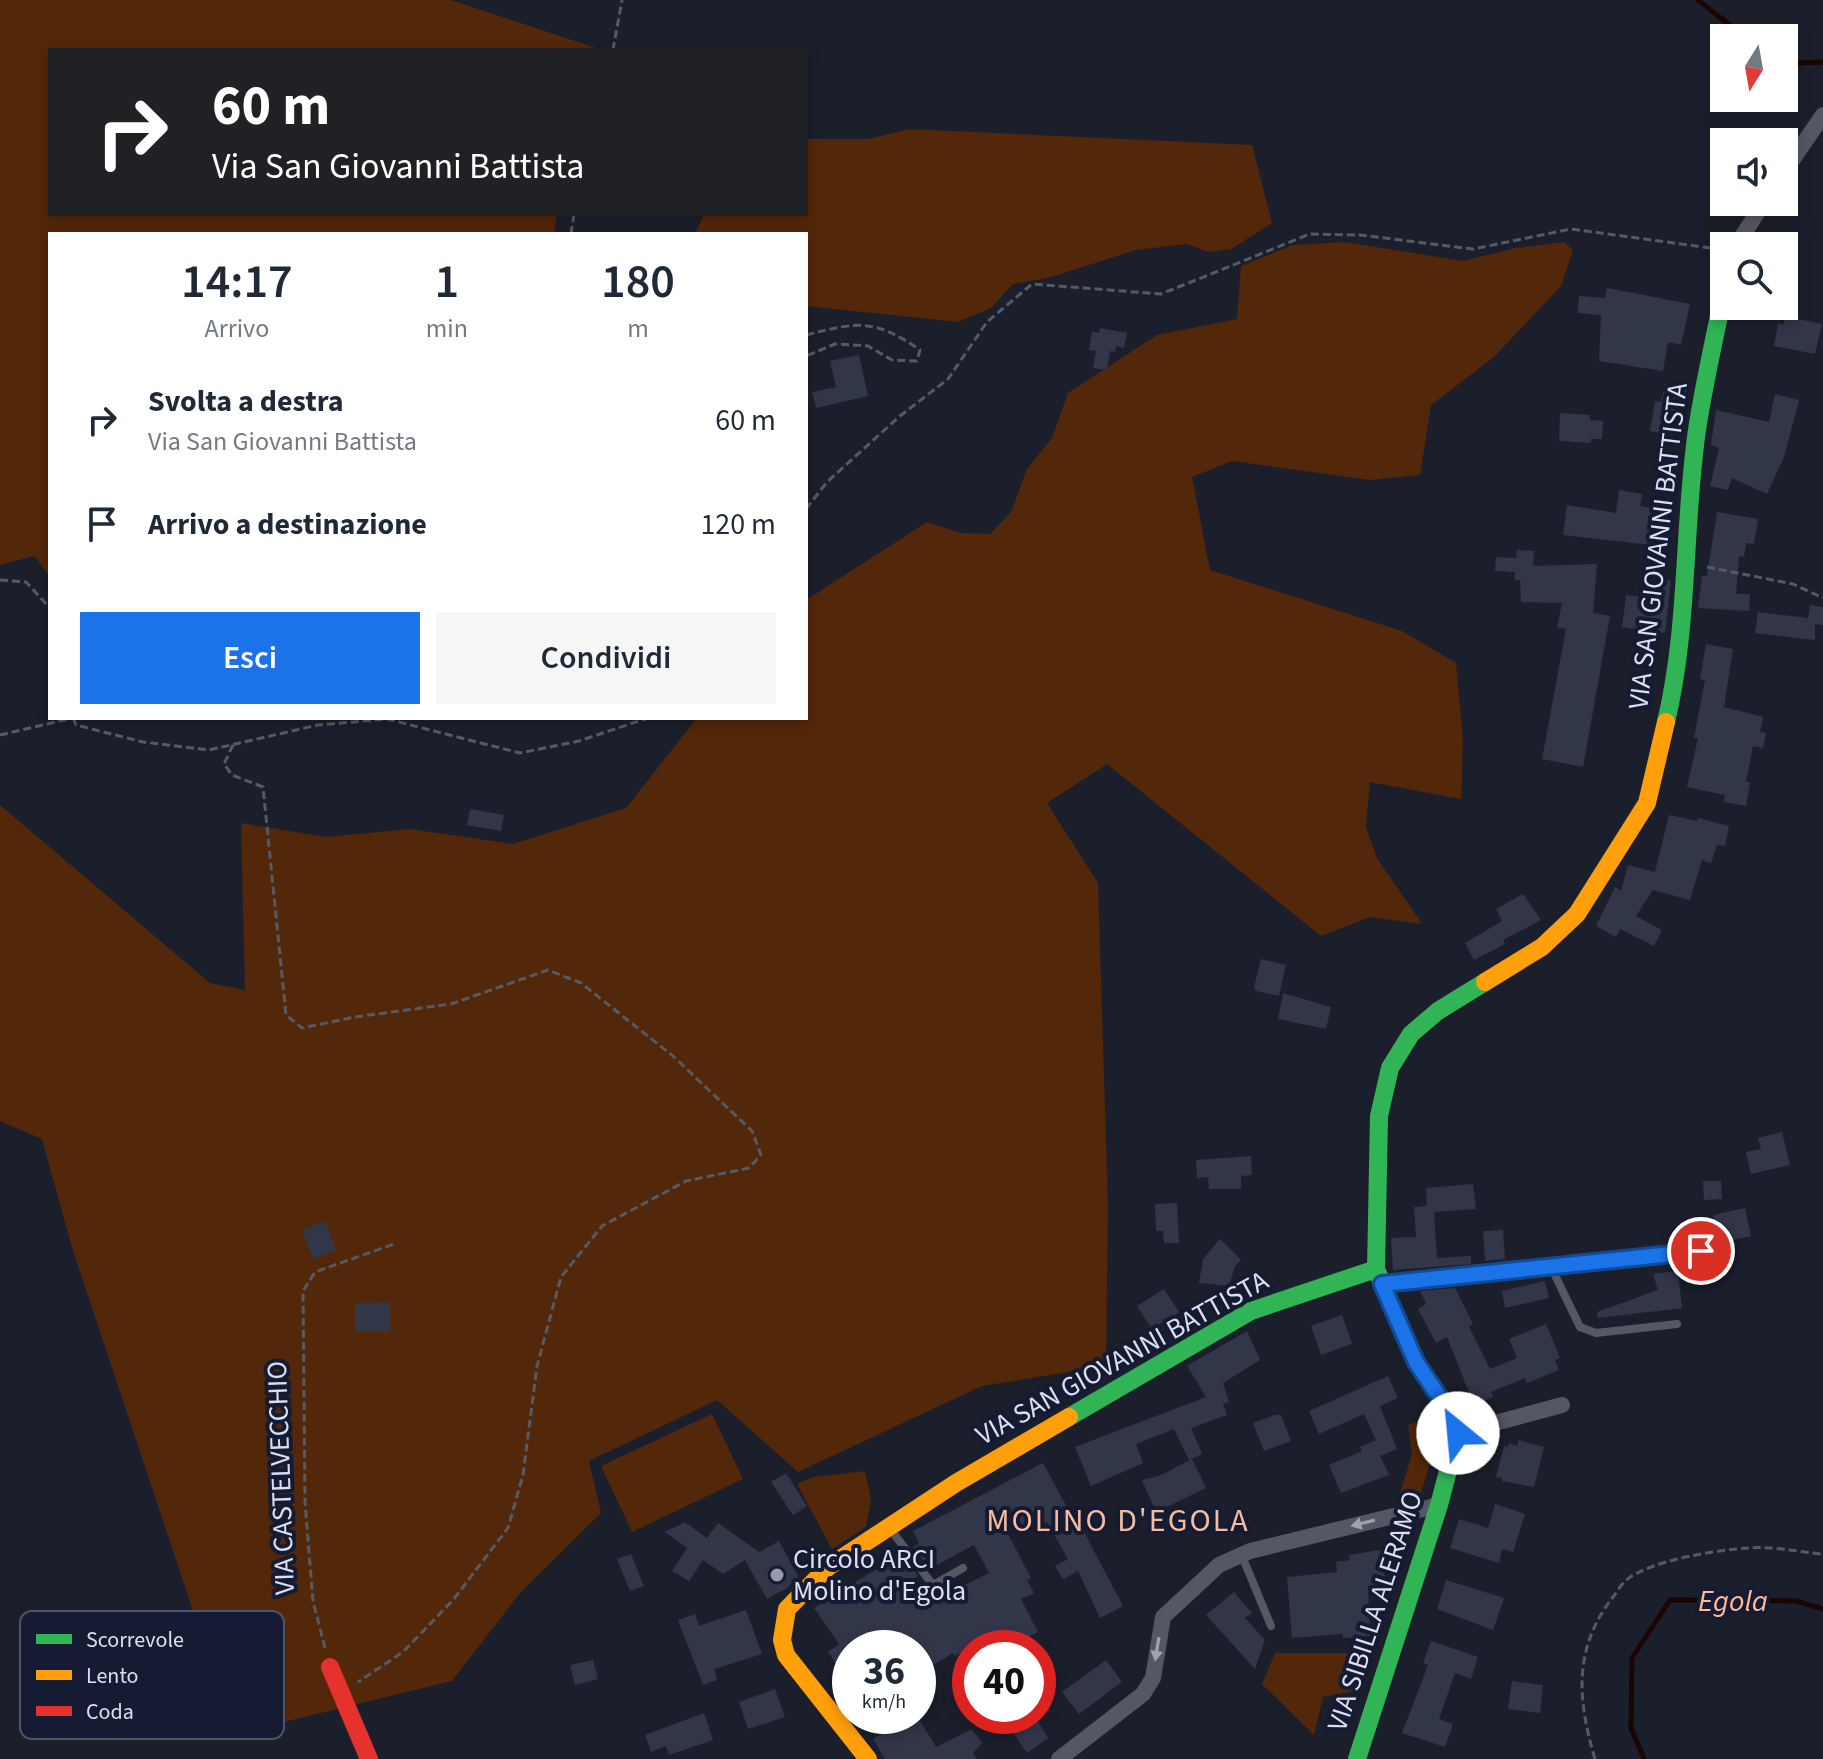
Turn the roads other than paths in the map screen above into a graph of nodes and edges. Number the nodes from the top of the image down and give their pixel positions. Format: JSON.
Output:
{"nodes":[{"id":1,"x":1823,"y":115,"type":"edge"},
{"id":2,"x":1798,"y":152,"type":"edge"},
{"id":3,"x":1718,"y":320,"type":"edge"},
{"id":4,"x":1701,"y":1251,"type":"dead end"},
{"id":5,"x":1551,"y":1267,"type":"junction"},
{"id":6,"x":1379,"y":1277,"type":"junction"},
{"id":7,"x":1677,"y":1324,"type":"dead end"},
{"id":8,"x":1562,"y":1405,"type":"dead end"},
{"id":9,"x":1458,"y":1433,"type":"junction"},
{"id":10,"x":1439,"y":1505,"type":"junction"},
{"id":11,"x":888,"y":1526,"type":"junction"},
{"id":12,"x":1242,"y":1555,"type":"junction"},
{"id":13,"x":963,"y":1568,"type":"dead end"},
{"id":14,"x":1271,"y":1626,"type":"dead end"},
{"id":15,"x":330,"y":1667,"type":"road end"},
{"id":16,"x":1064,"y":1756,"type":"edge"},
{"id":17,"x":369,"y":1759,"type":"edge"},
{"id":18,"x":868,"y":1759,"type":"edge"},
{"id":19,"x":1357,"y":1759,"type":"edge"}],
"edges":[{"from":1,"to":2,"type":"street"},
{"from":3,"to":6,"type":"street","name":"VIA SAN GIOVANNI BATTISTA"},
{"from":4,"to":5,"type":"street","name":"VIA SAN GIOVANNI BATTISTA"},
{"from":5,"to":6,"type":"street","name":"VIA SAN GIOVANNI BATTISTA"},
{"from":5,"to":7,"type":"lane"},
{"from":6,"to":9,"type":"street"},
{"from":6,"to":11,"type":"street","name":"VIA SAN GIOVANNI BATTISTA"},
{"from":8,"to":9,"type":"street"},
{"from":9,"to":10,"type":"street","name":"VIA SIBILLA ALERAMO"},
{"from":10,"to":12,"type":"street","one_way":true},
{"from":10,"to":19,"type":"street","name":"VIA SIBILLA ALERAMO"},
{"from":11,"to":13,"type":"lane"},
{"from":11,"to":18,"type":"street","name":"VIA SAN GIOVANNI BATTISTA"},
{"from":12,"to":14,"type":"lane"},
{"from":12,"to":16,"type":"street","one_way":true},
{"from":15,"to":17,"type":"street"}]}
